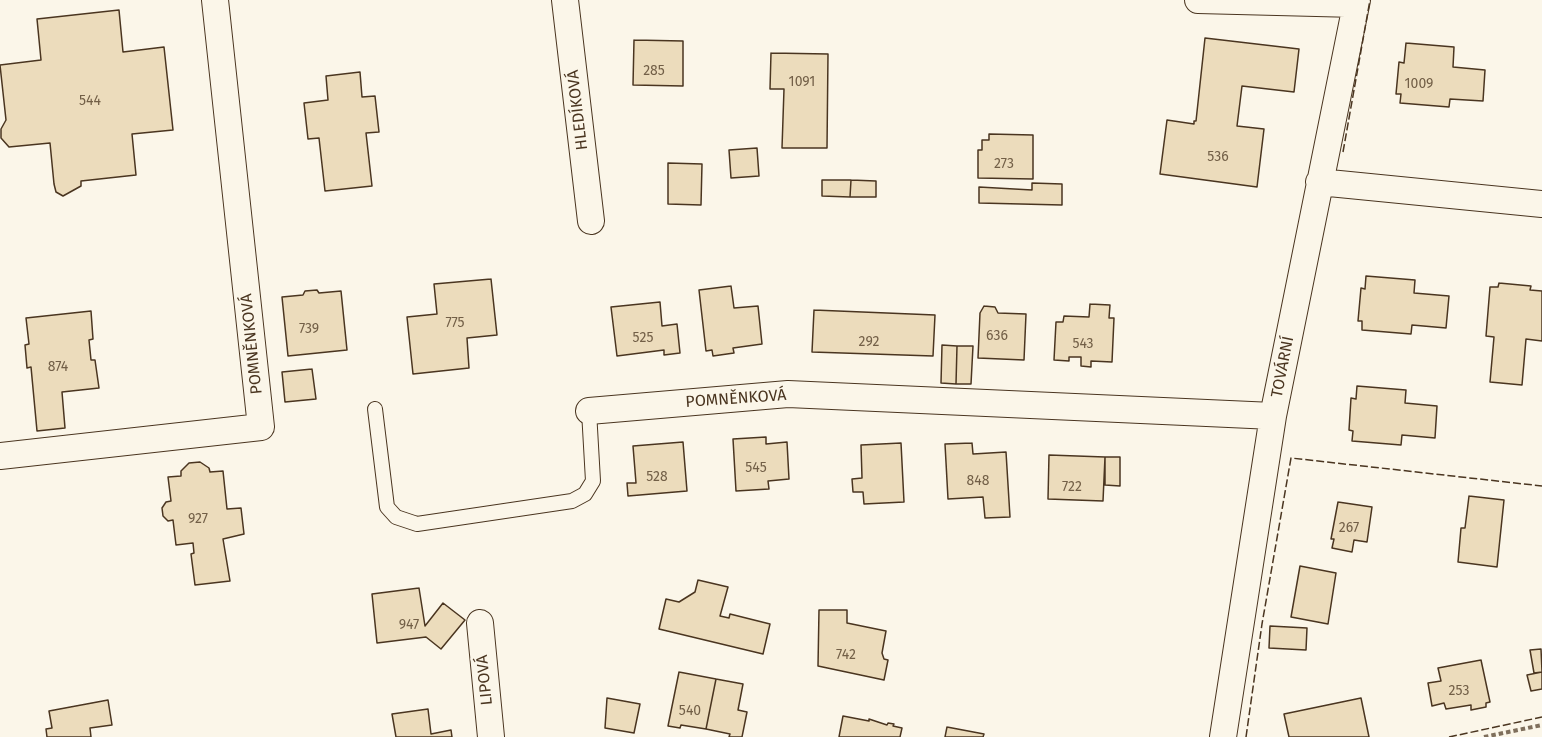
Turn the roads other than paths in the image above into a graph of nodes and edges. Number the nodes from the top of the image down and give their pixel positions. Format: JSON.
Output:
{"nodes":[{"id":1,"x":215,"y":0,"type":"edge"},
{"id":2,"x":565,"y":0,"type":"edge"},
{"id":3,"x":1198,"y":0,"type":"edge"},
{"id":4,"x":1357,"y":2,"type":"edge"},
{"id":5,"x":1319,"y":182,"type":"junction"},
{"id":6,"x":1542,"y":204,"type":"edge"},
{"id":7,"x":591,"y":220,"type":"dead end"},
{"id":8,"x":375,"y":409,"type":"dead end"},
{"id":9,"x":589,"y":411,"type":"joint"},
{"id":10,"x":1273,"y":416,"type":"junction"},
{"id":11,"x":0,"y":456,"type":"edge"},
{"id":12,"x":480,"y":623,"type":"dead end"},
{"id":13,"x":491,"y":737,"type":"edge"},
{"id":14,"x":1223,"y":737,"type":"edge"}],
"edges":[{"from":1,"to":11,"type":"street","name":"POMNĚNKOVÁ"},
{"from":2,"to":7,"type":"street","name":"HLEDÍKOVÁ"},
{"from":3,"to":4,"type":"street"},
{"from":4,"to":5,"type":"street","name":"TOVÁRNÍ"},
{"from":5,"to":6,"type":"street"},
{"from":5,"to":10,"type":"street","name":"TOVÁRNÍ"},
{"from":8,"to":9,"type":"lane","name":"POMNĚNKOVÁ"},
{"from":9,"to":10,"type":"street","name":"POMNĚNKOVÁ"},
{"from":10,"to":14,"type":"street","name":"TOVÁRNÍ"},
{"from":12,"to":13,"type":"street","name":"LIPOVÁ"}]}
